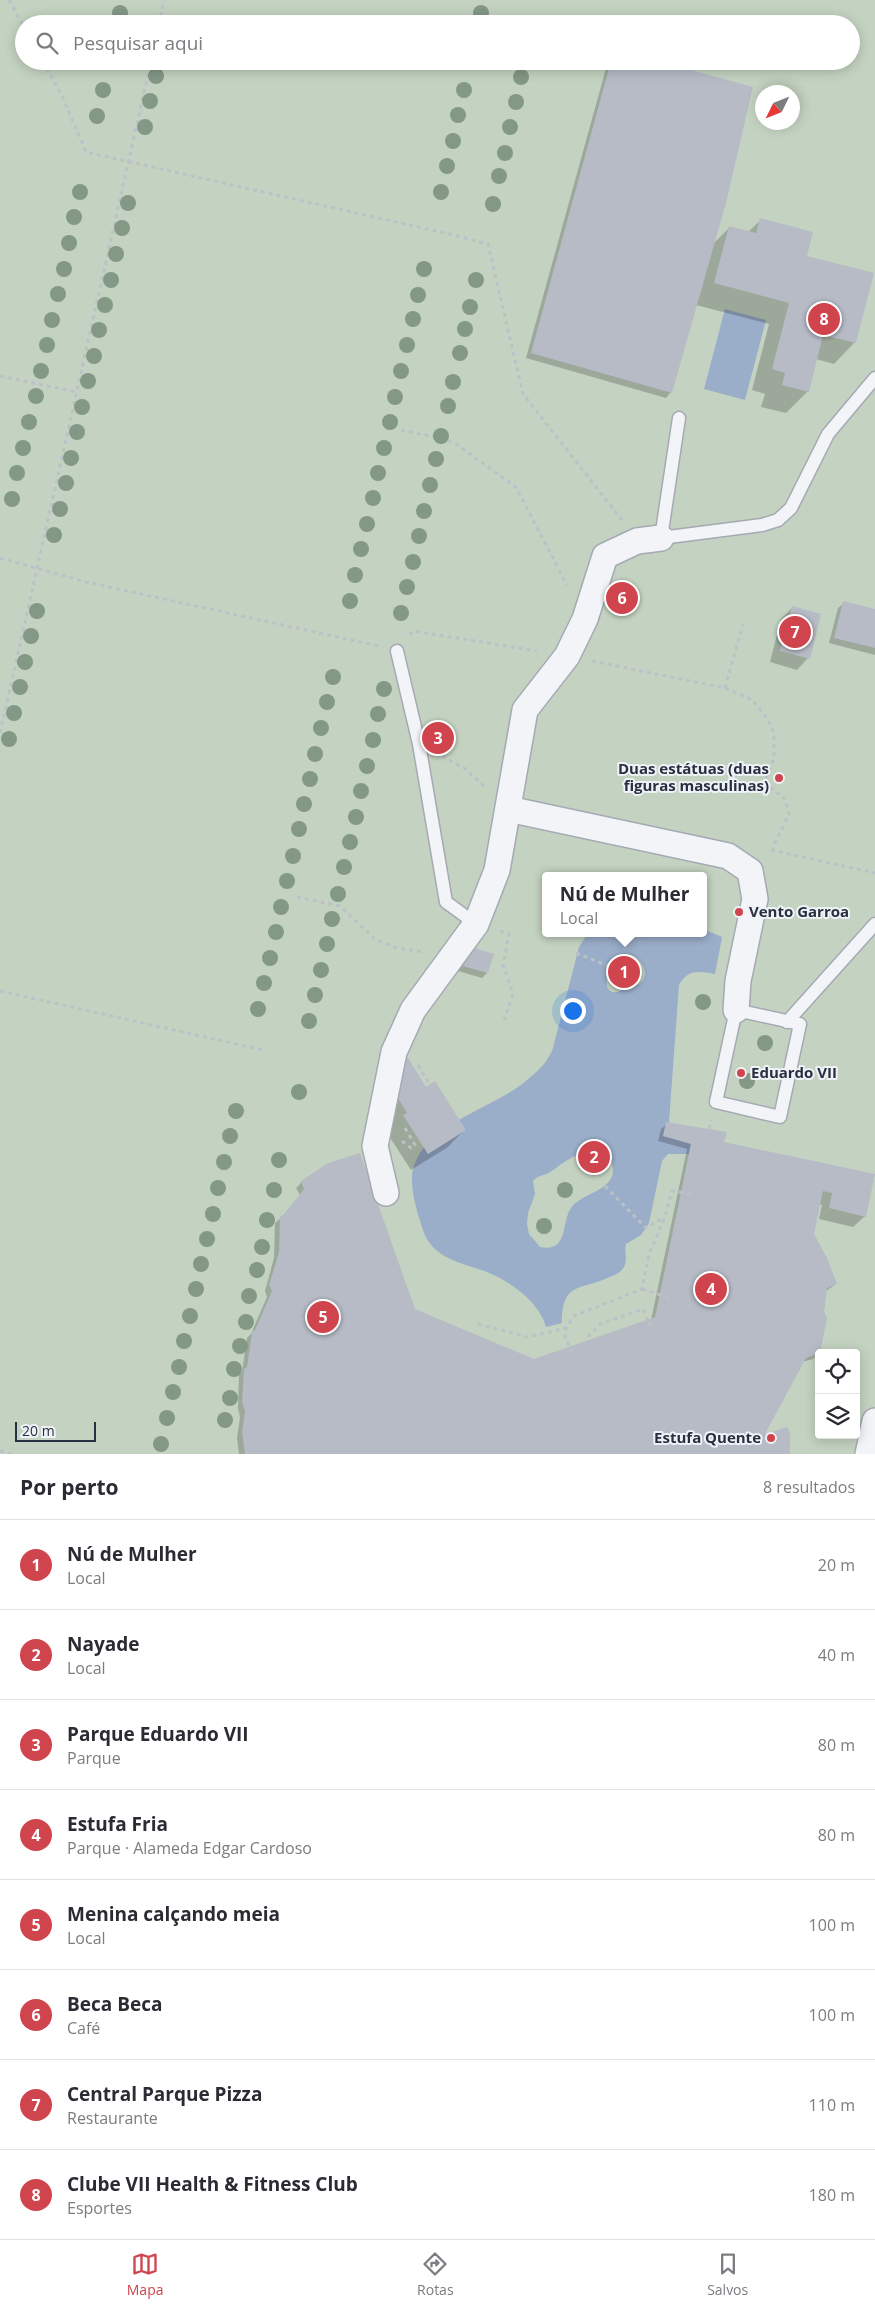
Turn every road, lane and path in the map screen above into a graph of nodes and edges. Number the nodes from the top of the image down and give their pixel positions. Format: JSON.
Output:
{"nodes":[{"id":1,"x":9,"y":0,"type":"edge"},
{"id":2,"x":164,"y":0,"type":"edge"},
{"id":3,"x":17,"y":15,"type":"edge"},
{"id":4,"x":161,"y":15,"type":"edge"},
{"id":5,"x":47,"y":70,"type":"edge"},
{"id":6,"x":149,"y":70,"type":"edge"},
{"id":7,"x":128,"y":162,"type":"junction"},
{"id":8,"x":0,"y":376,"type":"edge"},
{"id":9,"x":875,"y":378,"type":"edge"},
{"id":10,"x":76,"y":392,"type":"junction"},
{"id":11,"x":679,"y":418,"type":"dead end"},
{"id":12,"x":401,"y":430,"type":"dead end"},
{"id":13,"x":649,"y":539,"type":"junction"},
{"id":14,"x":0,"y":558,"type":"edge"},
{"id":15,"x":37,"y":568,"type":"junction"},
{"id":16,"x":585,"y":619,"type":"junction"},
{"id":17,"x":743,"y":624,"type":"dead end"},
{"id":18,"x":397,"y":651,"type":"junction"},
{"id":19,"x":567,"y":656,"type":"junction"},
{"id":20,"x":725,"y":688,"type":"junction"},
{"id":21,"x":0,"y":733,"type":"edge"},
{"id":22,"x":419,"y":744,"type":"junction"},
{"id":23,"x":508,"y":809,"type":"junction"},
{"id":24,"x":772,"y":850,"type":"junction"},
{"id":25,"x":750,"y":871,"type":"junction"},
{"id":26,"x":875,"y":873,"type":"edge"},
{"id":27,"x":296,"y":897,"type":"dead end"},
{"id":28,"x":476,"y":924,"type":"junction"},
{"id":29,"x":875,"y":924,"type":"edge"},
{"id":30,"x":576,"y":953,"type":"dead end"},
{"id":31,"x":453,"y":957,"type":"junction"},
{"id":32,"x":611,"y":967,"type":"dead end"},
{"id":33,"x":0,"y":991,"type":"edge"},
{"id":34,"x":736,"y":1010,"type":"junction"},
{"id":35,"x":504,"y":1020,"type":"dead end"},
{"id":36,"x":787,"y":1022,"type":"junction"},
{"id":37,"x":262,"y":1050,"type":"dead end"},
{"id":38,"x":605,"y":1186,"type":"dead end"},
{"id":39,"x":386,"y":1193,"type":"dead end"},
{"id":40,"x":694,"y":1194,"type":"dead end"},
{"id":41,"x":665,"y":1217,"type":"junction"},
{"id":42,"x":642,"y":1289,"type":"junction"},
{"id":43,"x":670,"y":1298,"type":"dead end"},
{"id":44,"x":301,"y":1318,"type":"dead end"},
{"id":45,"x":654,"y":1323,"type":"dead end"},
{"id":46,"x":478,"y":1324,"type":"dead end"},
{"id":47,"x":566,"y":1328,"type":"junction"},
{"id":48,"x":326,"y":1337,"type":"dead end"},
{"id":49,"x":588,"y":1337,"type":"dead end"},
{"id":50,"x":572,"y":1353,"type":"dead end"},
{"id":51,"x":875,"y":1421,"type":"edge"},
{"id":52,"x":0,"y":1451,"type":"edge"},
{"id":53,"x":12,"y":1454,"type":"edge"},
{"id":54,"x":868,"y":1454,"type":"edge"}],
"edges":[{"from":1,"to":3,"type":"path"},
{"from":2,"to":4,"type":"path"},
{"from":5,"to":7,"type":"path"},
{"from":6,"to":7,"type":"path"},
{"from":7,"to":10,"type":"path"},
{"from":7,"to":13,"type":"path"},
{"from":8,"to":10,"type":"path"},
{"from":9,"to":13,"type":"lane"},
{"from":10,"to":15,"type":"path"},
{"from":11,"to":13,"type":"lane"},
{"from":12,"to":16,"type":"path"},
{"from":13,"to":16,"type":"street"},
{"from":14,"to":15,"type":"path"},
{"from":15,"to":18,"type":"path"},
{"from":15,"to":21,"type":"path"},
{"from":16,"to":19,"type":"street"},
{"from":17,"to":20,"type":"path"},
{"from":18,"to":19,"type":"path"},
{"from":18,"to":22,"type":"lane"},
{"from":19,"to":20,"type":"path"},
{"from":19,"to":23,"type":"street"},
{"from":20,"to":24,"type":"path"},
{"from":22,"to":23,"type":"path"},
{"from":22,"to":28,"type":"lane"},
{"from":23,"to":25,"type":"street"},
{"from":23,"to":28,"type":"street"},
{"from":24,"to":25,"type":"path"},
{"from":24,"to":26,"type":"path"},
{"from":25,"to":34,"type":"street"},
{"from":27,"to":31,"type":"path"},
{"from":28,"to":31,"type":"street"},
{"from":28,"to":35,"type":"path"},
{"from":29,"to":36,"type":"lane"},
{"from":30,"to":32,"type":"path"},
{"from":31,"to":39,"type":"street"},
{"from":33,"to":37,"type":"path"},
{"from":34,"to":36,"type":"lane"},
{"from":34,"to":36,"type":"lane"},
{"from":38,"to":41,"type":"path"},
{"from":40,"to":41,"type":"path"},
{"from":41,"to":42,"type":"path"},
{"from":42,"to":43,"type":"path"},
{"from":42,"to":47,"type":"path"},
{"from":44,"to":48,"type":"path"},
{"from":45,"to":49,"type":"path"},
{"from":46,"to":47,"type":"path"},
{"from":47,"to":50,"type":"path"},
{"from":51,"to":54,"type":"street"},
{"from":52,"to":53,"type":"path"}]}
